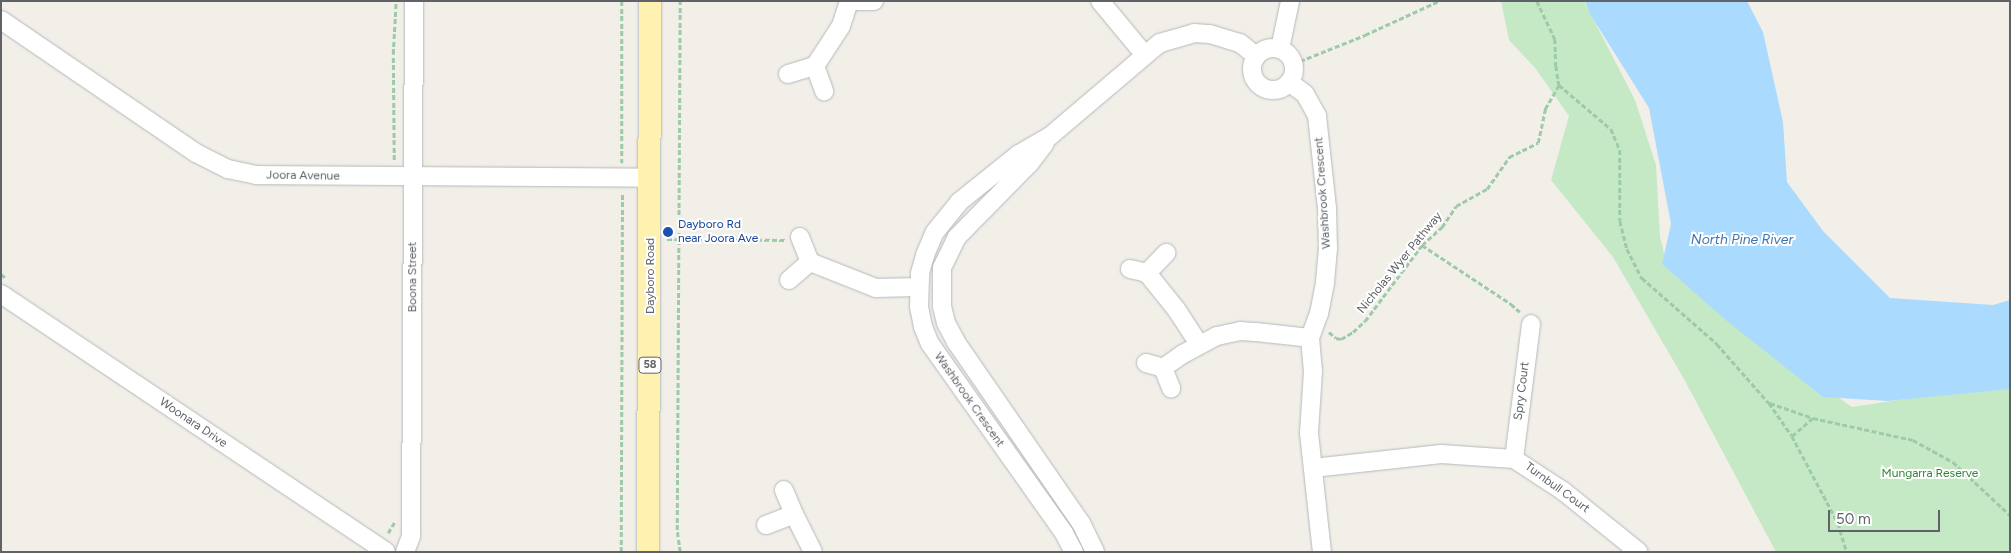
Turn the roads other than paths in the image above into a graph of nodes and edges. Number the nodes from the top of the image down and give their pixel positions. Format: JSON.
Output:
{"nodes":[{"id":1,"x":414,"y":1,"type":"edge"},
{"id":2,"x":650,"y":1,"type":"edge"},
{"id":3,"x":849,"y":1,"type":"edge"},
{"id":4,"x":874,"y":1,"type":"edge"},
{"id":5,"x":1100,"y":1,"type":"edge"},
{"id":6,"x":1290,"y":1,"type":"edge"},
{"id":7,"x":1,"y":20,"type":"edge"},
{"id":8,"x":1280,"y":49,"type":"junction"},
{"id":9,"x":1144,"y":54,"type":"junction"},
{"id":10,"x":1256,"y":56,"type":"junction"},
{"id":11,"x":815,"y":66,"type":"junction"},
{"id":12,"x":788,"y":74,"type":"dead end"},
{"id":13,"x":1289,"y":82,"type":"junction"},
{"id":14,"x":824,"y":91,"type":"dead end"},
{"id":15,"x":1049,"y":137,"type":"junction"},
{"id":16,"x":413,"y":177,"type":"junction"},
{"id":17,"x":650,"y":178,"type":"junction"},
{"id":18,"x":800,"y":237,"type":"road end"},
{"id":19,"x":1166,"y":253,"type":"dead end"},
{"id":20,"x":810,"y":262,"type":"junction"},
{"id":21,"x":789,"y":280,"type":"dead end"},
{"id":22,"x":919,"y":287,"type":"junction"},
{"id":23,"x":1,"y":294,"type":"edge"},
{"id":24,"x":1531,"y":324,"type":"road end"},
{"id":25,"x":1313,"y":330,"type":"junction"},
{"id":26,"x":1199,"y":344,"type":"junction"},
{"id":27,"x":1146,"y":363,"type":"dead end"},
{"id":28,"x":1163,"y":368,"type":"junction"},
{"id":29,"x":1171,"y":388,"type":"dead end"},
{"id":30,"x":1514,"y":458,"type":"junction"},
{"id":31,"x":1313,"y":468,"type":"junction"},
{"id":32,"x":784,"y":490,"type":"dead end"},
{"id":33,"x":794,"y":514,"type":"junction"},
{"id":34,"x":766,"y":526,"type":"dead end"},
{"id":35,"x":386,"y":552,"type":"edge"},
{"id":36,"x":405,"y":552,"type":"edge"},
{"id":37,"x":648,"y":552,"type":"edge"},
{"id":38,"x":813,"y":552,"type":"edge"},
{"id":39,"x":1074,"y":552,"type":"edge"},
{"id":40,"x":1095,"y":552,"type":"edge"},
{"id":41,"x":1322,"y":552,"type":"edge"},
{"id":42,"x":1639,"y":552,"type":"edge"}],
"edges":[{"from":1,"to":16,"type":"street","name":"Boona Street"},
{"from":2,"to":17,"type":"main road","name":"Dayboro Road","number":"58"},
{"from":3,"to":4,"type":"street"},
{"from":3,"to":11,"type":"street"},
{"from":5,"to":9,"type":"street"},
{"from":6,"to":8,"type":"street"},
{"from":7,"to":16,"type":"street","name":"Joora Avenue"},
{"from":8,"to":10,"type":"street"},
{"from":8,"to":13,"type":"street"},
{"from":9,"to":10,"type":"street","name":"Washbrook Crescent"},
{"from":9,"to":15,"type":"street","name":"Washbrook Crescent"},
{"from":10,"to":13,"type":"street"},
{"from":11,"to":12,"type":"street"},
{"from":11,"to":14,"type":"street"},
{"from":13,"to":25,"type":"street","name":"Washbrook Crescent"},
{"from":15,"to":22,"type":"street","name":"Washbrook Crescent"},
{"from":15,"to":40,"type":"street","name":"Washbrook Crescent"},
{"from":16,"to":17,"type":"street","name":"Joora Avenue"},
{"from":16,"to":36,"type":"street","name":"Boona Street"},
{"from":17,"to":37,"type":"main road","name":"Dayboro Road","number":"58"},
{"from":18,"to":20,"type":"street"},
{"from":19,"to":26,"type":"street"},
{"from":20,"to":21,"type":"street"},
{"from":20,"to":22,"type":"street"},
{"from":22,"to":39,"type":"street","name":"Washbrook Crescent"},
{"from":23,"to":35,"type":"street","name":"Woonara Drive"},
{"from":24,"to":30,"type":"street","name":"Spry Court"},
{"from":25,"to":26,"type":"street"},
{"from":25,"to":31,"type":"street","name":"Washbrook Crescent"},
{"from":26,"to":28,"type":"street"},
{"from":27,"to":28,"type":"street"},
{"from":28,"to":29,"type":"street"},
{"from":30,"to":31,"type":"street","name":"Turnbull Court"},
{"from":30,"to":42,"type":"street","name":"Turnbull Court"},
{"from":31,"to":41,"type":"street","name":"Washbrook Crescent"},
{"from":32,"to":33,"type":"street"},
{"from":33,"to":34,"type":"street"},
{"from":33,"to":38,"type":"street"}]}
